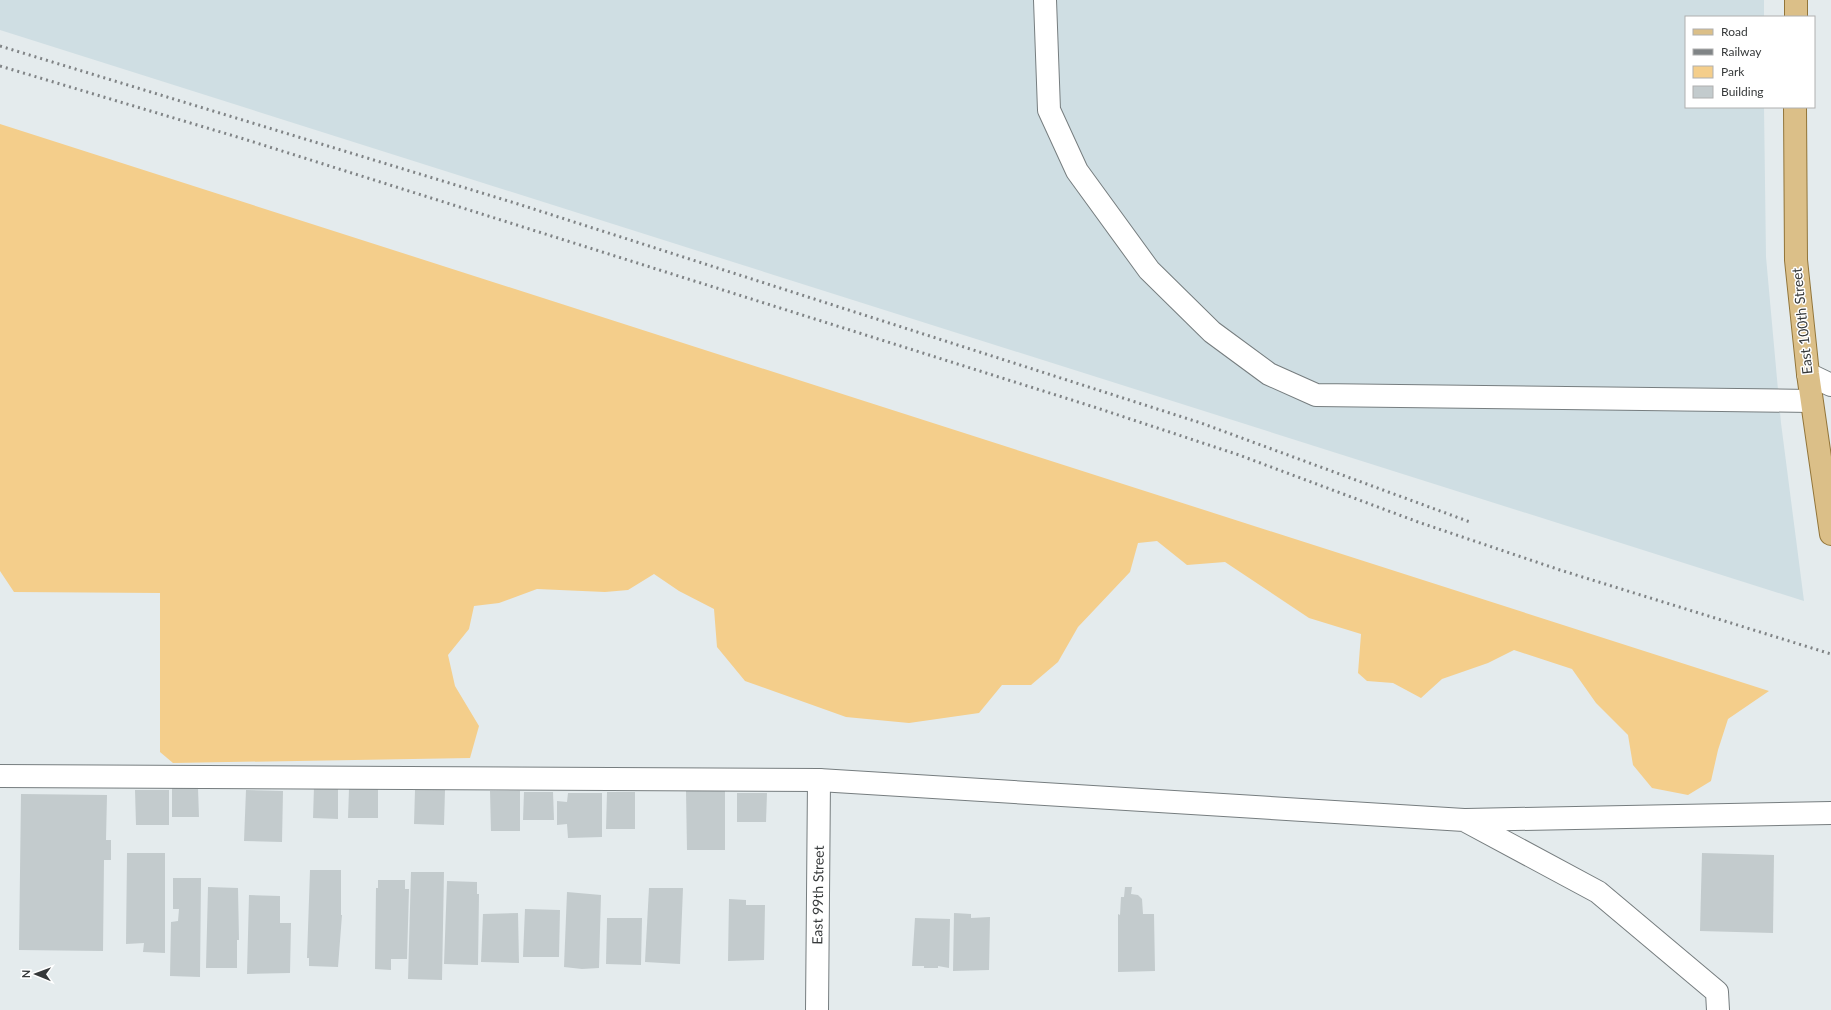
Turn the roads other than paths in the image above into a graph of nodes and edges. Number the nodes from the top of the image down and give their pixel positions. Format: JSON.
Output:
{"nodes":[{"id":1,"x":1045,"y":0,"type":"edge"},
{"id":2,"x":1796,"y":0,"type":"edge"},
{"id":3,"x":1796,"y":16,"type":"edge"},
{"id":4,"x":1795,"y":108,"type":"edge"},
{"id":5,"x":1808,"y":374,"type":"junction"},
{"id":6,"x":1831,"y":385,"type":"edge"},
{"id":7,"x":1811,"y":401,"type":"junction"},
{"id":8,"x":1831,"y":534,"type":"edge"},
{"id":9,"x":0,"y":776,"type":"edge"},
{"id":10,"x":819,"y":780,"type":"junction"},
{"id":11,"x":1831,"y":813,"type":"edge"},
{"id":12,"x":1464,"y":820,"type":"junction"},
{"id":13,"x":817,"y":1010,"type":"edge"},
{"id":14,"x":1718,"y":1010,"type":"edge"}],
"edges":[{"from":1,"to":7,"type":"street"},
{"from":2,"to":3,"type":"main road"},
{"from":4,"to":5,"type":"main road","name":"East 100th Street"},
{"from":5,"to":6,"type":"street"},
{"from":5,"to":7,"type":"main road","name":"East 100th Street"},
{"from":7,"to":8,"type":"main road","name":"East 100th Street"},
{"from":9,"to":10,"type":"street"},
{"from":10,"to":12,"type":"street"},
{"from":10,"to":13,"type":"street","name":"East 99th Street"},
{"from":11,"to":12,"type":"street"},
{"from":12,"to":14,"type":"street"}]}
